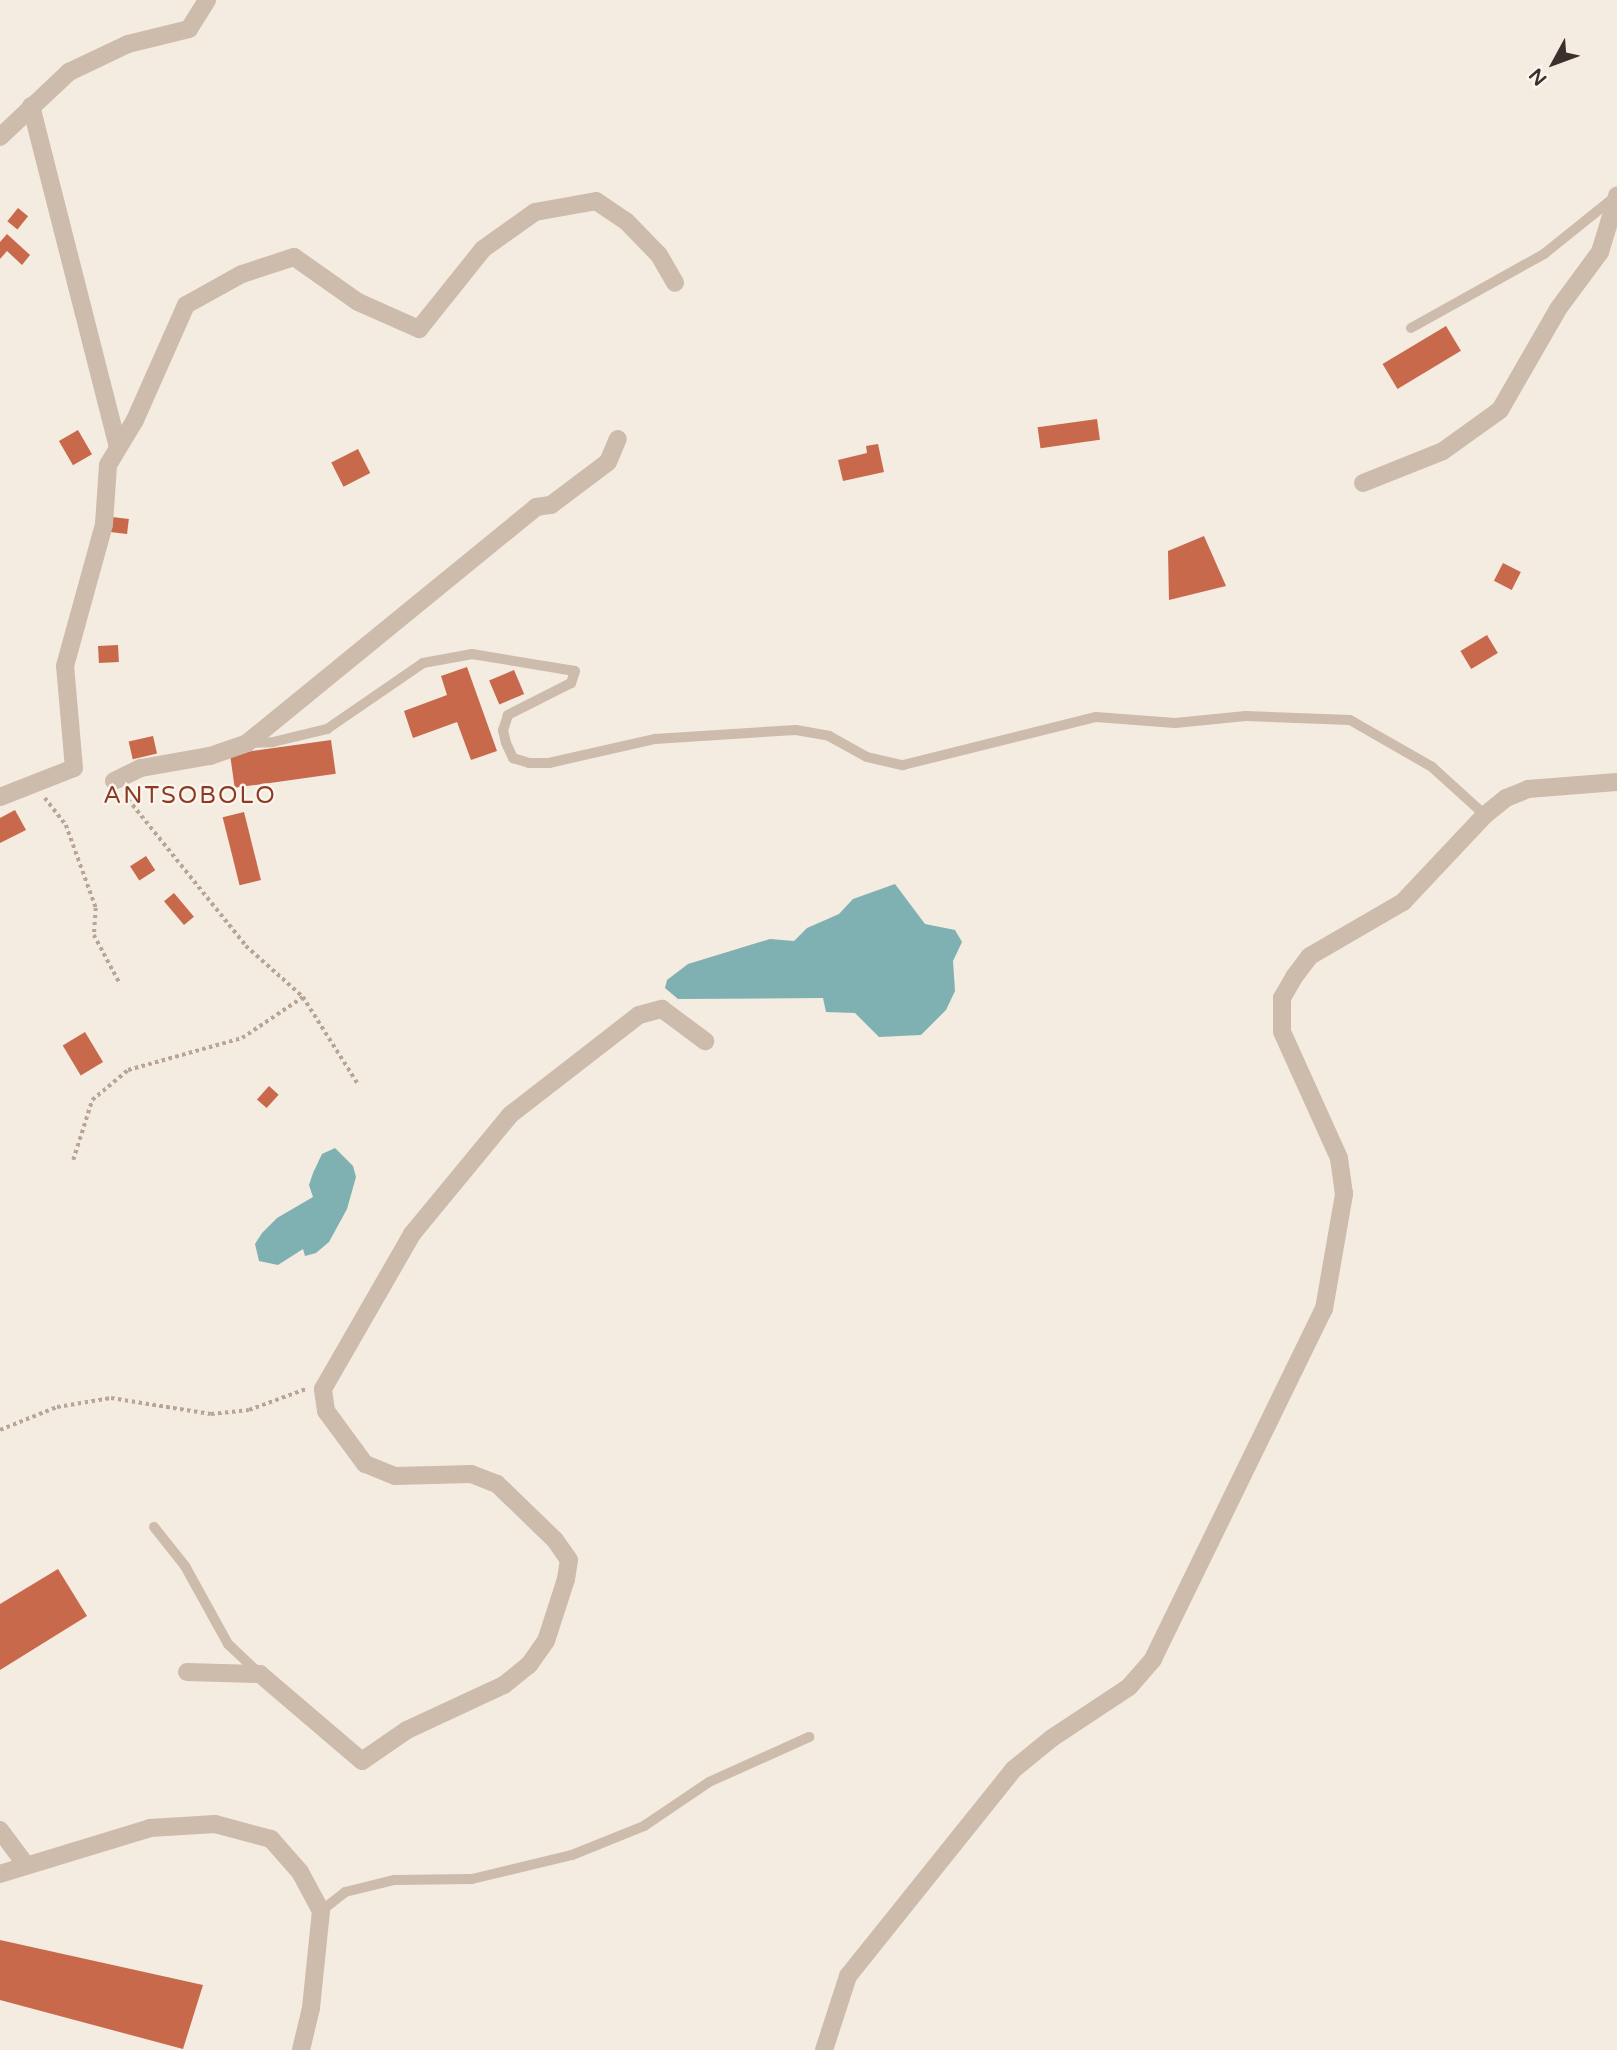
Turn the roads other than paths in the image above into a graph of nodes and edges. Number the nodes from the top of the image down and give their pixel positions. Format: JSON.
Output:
{"nodes":[{"id":1,"x":207,"y":0,"type":"edge"},
{"id":2,"x":31,"y":106,"type":"junction"},
{"id":3,"x":0,"y":137,"type":"edge"},
{"id":4,"x":1617,"y":195,"type":"edge"},
{"id":5,"x":676,"y":283,"type":"dead end"},
{"id":6,"x":1412,"y":328,"type":"dead end"},
{"id":7,"x":618,"y":439,"type":"dead end"},
{"id":8,"x":118,"y":447,"type":"junction"},
{"id":9,"x":1363,"y":483,"type":"dead end"},
{"id":10,"x":247,"y":743,"type":"junction"},
{"id":11,"x":114,"y":781,"type":"road end"},
{"id":12,"x":1617,"y":782,"type":"edge"},
{"id":13,"x":0,"y":797,"type":"edge"},
{"id":14,"x":1485,"y":815,"type":"junction"},
{"id":15,"x":705,"y":1041,"type":"dead end"},
{"id":16,"x":155,"y":1527,"type":"dead end"},
{"id":17,"x":187,"y":1672,"type":"dead end"},
{"id":18,"x":260,"y":1674,"type":"junction"},
{"id":19,"x":808,"y":1737,"type":"dead end"},
{"id":20,"x":0,"y":1830,"type":"edge"},
{"id":21,"x":26,"y":1865,"type":"junction"},
{"id":22,"x":0,"y":1874,"type":"edge"},
{"id":23,"x":321,"y":1911,"type":"junction"},
{"id":24,"x":301,"y":2050,"type":"edge"},
{"id":25,"x":824,"y":2050,"type":"edge"}],
"edges":[{"from":1,"to":2,"type":"street"},
{"from":2,"to":3,"type":"street"},
{"from":2,"to":8,"type":"street"},
{"from":4,"to":6,"type":"lane"},
{"from":4,"to":9,"type":"street"},
{"from":5,"to":8,"type":"street"},
{"from":7,"to":10,"type":"street"},
{"from":8,"to":13,"type":"street"},
{"from":10,"to":11,"type":"street"},
{"from":10,"to":14,"type":"lane"},
{"from":12,"to":14,"type":"street"},
{"from":14,"to":25,"type":"street"},
{"from":15,"to":18,"type":"street"},
{"from":16,"to":18,"type":"lane"},
{"from":17,"to":18,"type":"street"},
{"from":19,"to":23,"type":"lane"},
{"from":20,"to":21,"type":"street"},
{"from":21,"to":22,"type":"street"},
{"from":21,"to":23,"type":"street"},
{"from":23,"to":24,"type":"street"}]}
